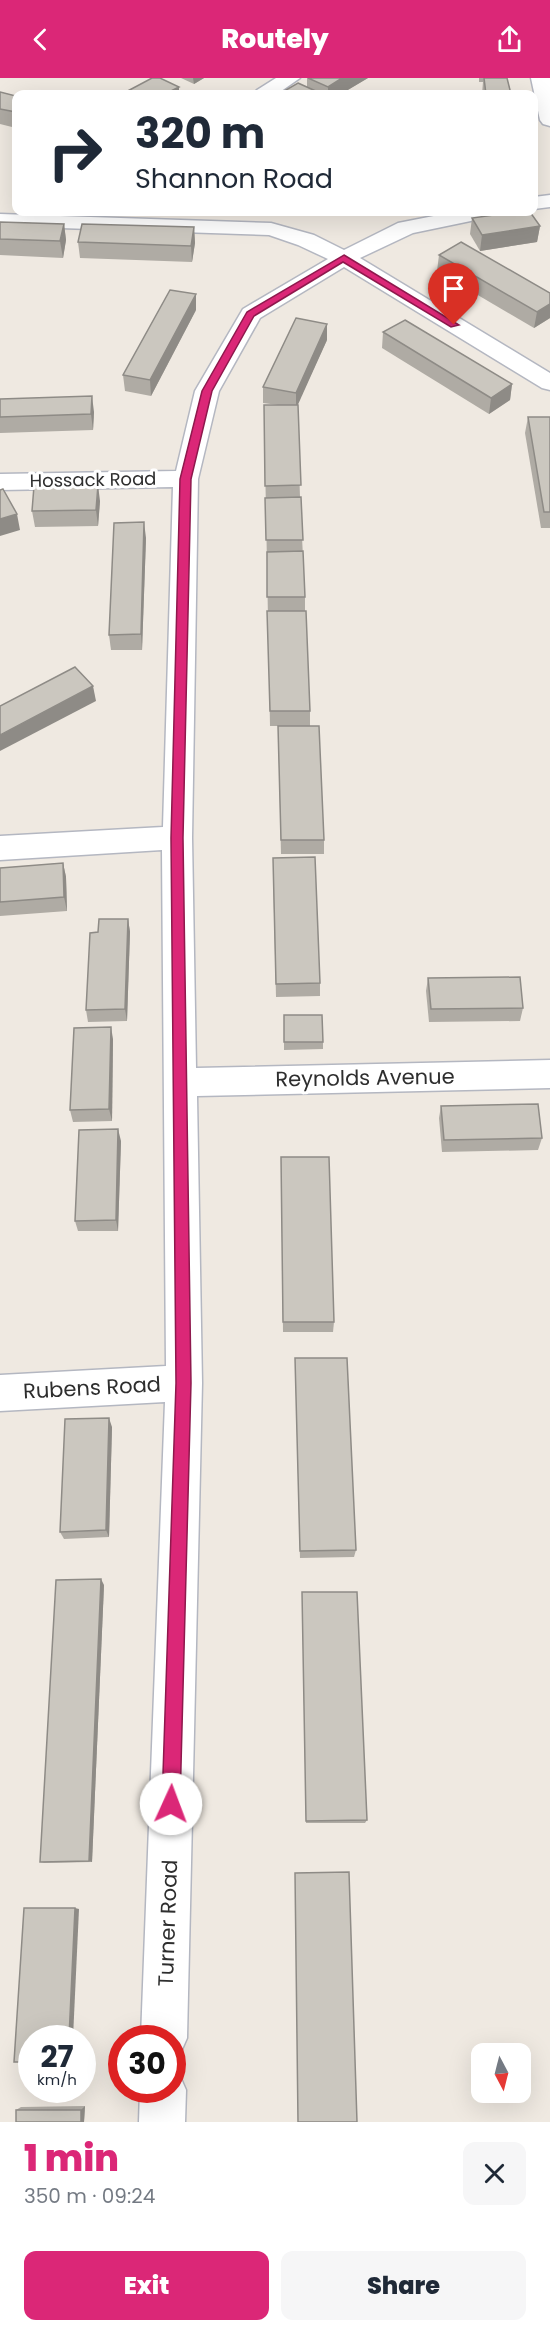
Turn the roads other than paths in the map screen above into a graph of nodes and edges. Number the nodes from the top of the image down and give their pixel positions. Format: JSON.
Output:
{"nodes":[{"id":1,"x":290,"y":78,"type":"edge"},
{"id":2,"x":541,"y":78,"type":"edge"},
{"id":3,"x":270,"y":90,"type":"edge"},
{"id":4,"x":550,"y":120,"type":"edge"},
{"id":5,"x":463,"y":216,"type":"edge"},
{"id":6,"x":133,"y":218,"type":"edge"},
{"id":7,"x":0,"y":220,"type":"edge"},
{"id":8,"x":344,"y":258,"type":"junction"},
{"id":9,"x":550,"y":383,"type":"edge"},
{"id":10,"x":186,"y":479,"type":"junction"},
{"id":11,"x":0,"y":482,"type":"edge"},
{"id":12,"x":177,"y":838,"type":"junction"},
{"id":13,"x":0,"y":848,"type":"edge"},
{"id":14,"x":550,"y":1074,"type":"edge"},
{"id":15,"x":181,"y":1082,"type":"junction"},
{"id":16,"x":184,"y":1383,"type":"junction"},
{"id":17,"x":0,"y":1393,"type":"edge"},
{"id":18,"x":164,"y":2025,"type":"edge"},
{"id":19,"x":163,"y":2103,"type":"edge"},
{"id":20,"x":162,"y":2122,"type":"edge"}],
"edges":[{"from":1,"to":3,"type":"street"},
{"from":2,"to":4,"type":"street"},
{"from":5,"to":8,"type":"street","name":"Turner Road"},
{"from":6,"to":7,"type":"street"},
{"from":6,"to":8,"type":"street"},
{"from":8,"to":9,"type":"street"},
{"from":8,"to":10,"type":"street","name":"Turner Road"},
{"from":10,"to":11,"type":"street","name":"Hossack Road"},
{"from":10,"to":12,"type":"street","name":"Turner Road"},
{"from":12,"to":13,"type":"street"},
{"from":12,"to":15,"type":"street","name":"Turner Road"},
{"from":14,"to":15,"type":"street","name":"Reynolds Avenue"},
{"from":15,"to":16,"type":"street","name":"Turner Road"},
{"from":16,"to":17,"type":"street","name":"Rubens Road"},
{"from":16,"to":18,"type":"street","name":"Turner Road"},
{"from":19,"to":20,"type":"street"}]}
